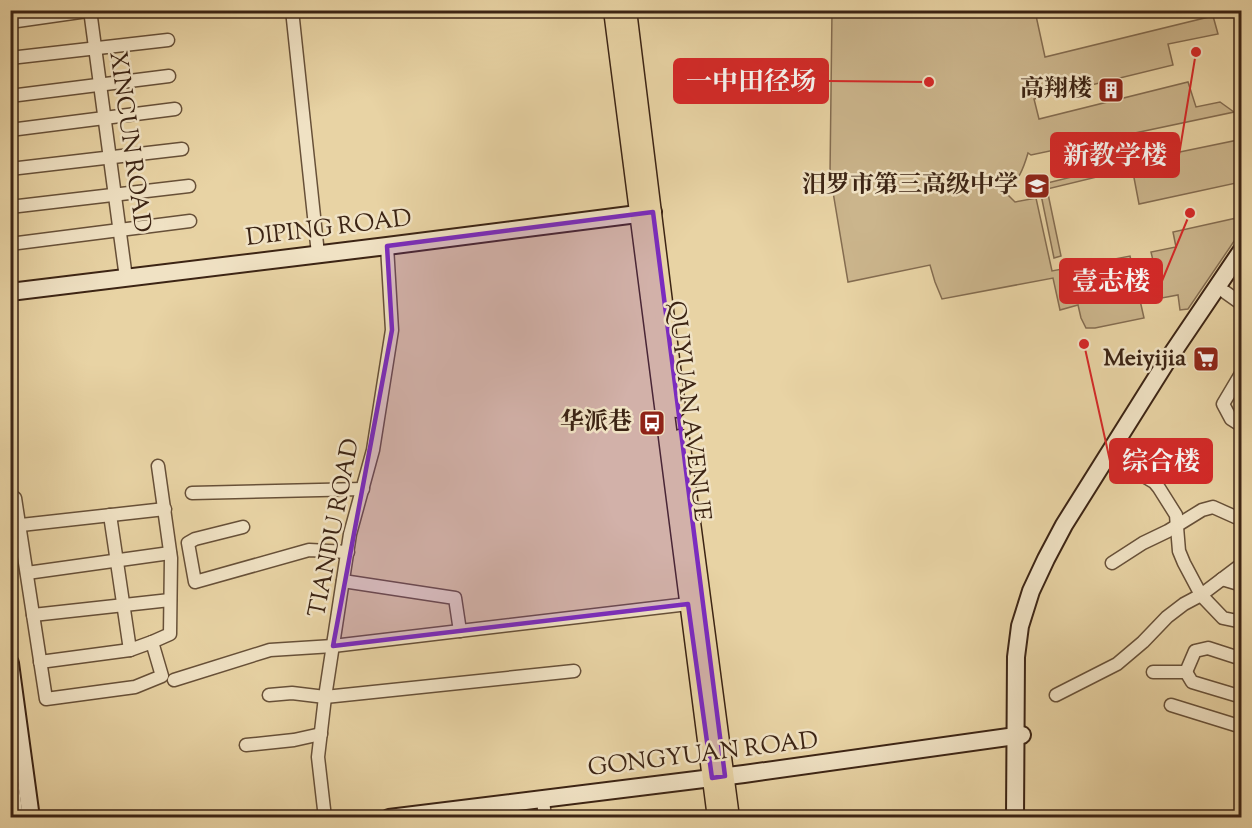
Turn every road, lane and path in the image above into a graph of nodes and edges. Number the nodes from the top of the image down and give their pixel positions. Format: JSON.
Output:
{"nodes":[{"id":1,"x":292,"y":10,"type":"edge"},
{"id":2,"x":613,"y":10,"type":"edge"},
{"id":3,"x":627,"y":10,"type":"edge"},
{"id":4,"x":92,"y":11,"type":"edge"},
{"id":5,"x":10,"y":22,"type":"edge"},
{"id":6,"x":168,"y":40,"type":"dead end"},
{"id":7,"x":95,"y":48,"type":"junction"},
{"id":8,"x":10,"y":58,"type":"edge"},
{"id":9,"x":170,"y":76,"type":"dead end"},
{"id":10,"x":100,"y":84,"type":"junction"},
{"id":11,"x":10,"y":96,"type":"edge"},
{"id":12,"x":174,"y":108,"type":"dead end"},
{"id":13,"x":104,"y":118,"type":"junction"},
{"id":14,"x":10,"y":130,"type":"edge"},
{"id":15,"x":182,"y":149,"type":"dead end"},
{"id":16,"x":110,"y":156,"type":"junction"},
{"id":17,"x":10,"y":169,"type":"edge"},
{"id":18,"x":189,"y":186,"type":"dead end"},
{"id":19,"x":115,"y":194,"type":"junction"},
{"id":20,"x":10,"y":207,"type":"edge"},
{"id":21,"x":646,"y":213,"type":"junction"},
{"id":22,"x":190,"y":221,"type":"dead end"},
{"id":23,"x":119,"y":230,"type":"junction"},
{"id":24,"x":10,"y":244,"type":"edge"},
{"id":25,"x":387,"y":246,"type":"junction"},
{"id":26,"x":1242,"y":250,"type":"edge"},
{"id":27,"x":318,"y":254,"type":"junction"},
{"id":28,"x":1242,"y":267,"type":"edge"},
{"id":29,"x":126,"y":278,"type":"junction"},
{"id":30,"x":10,"y":292,"type":"edge"},
{"id":31,"x":1225,"y":292,"type":"junction"},
{"id":32,"x":1242,"y":304,"type":"edge"},
{"id":33,"x":1242,"y":372,"type":"edge"},
{"id":34,"x":1242,"y":426,"type":"edge"},
{"id":35,"x":1115,"y":459,"type":"junction"},
{"id":36,"x":158,"y":466,"type":"dead end"},
{"id":37,"x":363,"y":489,"type":"junction"},
{"id":38,"x":192,"y":493,"type":"dead end"},
{"id":39,"x":15,"y":498,"type":"dead end"},
{"id":40,"x":165,"y":509,"type":"junction"},
{"id":41,"x":110,"y":515,"type":"junction"},
{"id":42,"x":1242,"y":520,"type":"edge"},
{"id":43,"x":1178,"y":524,"type":"junction"},
{"id":44,"x":15,"y":526,"type":"edge"},
{"id":45,"x":243,"y":527,"type":"dead end"},
{"id":46,"x":348,"y":552,"type":"junction"},
{"id":47,"x":170,"y":554,"type":"junction"},
{"id":48,"x":117,"y":561,"type":"junction"},
{"id":49,"x":1112,"y":563,"type":"dead end"},
{"id":50,"x":1242,"y":564,"type":"edge"},
{"id":51,"x":27,"y":573,"type":"junction"},
{"id":52,"x":1222,"y":579,"type":"junction"},
{"id":53,"x":343,"y":581,"type":"junction"},
{"id":54,"x":1242,"y":585,"type":"edge"},
{"id":55,"x":1201,"y":595,"type":"junction"},
{"id":56,"x":170,"y":600,"type":"junction"},
{"id":57,"x":688,"y":604,"type":"junction"},
{"id":58,"x":123,"y":606,"type":"junction"},
{"id":59,"x":33,"y":615,"type":"junction"},
{"id":60,"x":1242,"y":622,"type":"edge"},
{"id":61,"x":460,"y":632,"type":"junction"},
{"id":62,"x":152,"y":642,"type":"junction"},
{"id":63,"x":333,"y":646,"type":"junction"},
{"id":64,"x":130,"y":650,"type":"junction"},
{"id":65,"x":1242,"y":659,"type":"edge"},
{"id":66,"x":40,"y":662,"type":"junction"},
{"id":67,"x":10,"y":663,"type":"edge"},
{"id":68,"x":574,"y":671,"type":"dead end"},
{"id":69,"x":1153,"y":672,"type":"dead end"},
{"id":70,"x":1186,"y":672,"type":"junction"},
{"id":71,"x":174,"y":680,"type":"dead end"},
{"id":72,"x":269,"y":695,"type":"dead end"},
{"id":73,"x":1056,"y":695,"type":"dead end"},
{"id":74,"x":325,"y":697,"type":"junction"},
{"id":75,"x":1242,"y":697,"type":"edge"},
{"id":76,"x":1171,"y":705,"type":"dead end"},
{"id":77,"x":1242,"y":727,"type":"edge"},
{"id":78,"x":321,"y":735,"type":"junction"},
{"id":79,"x":1018,"y":736,"type":"junction"},
{"id":80,"x":246,"y":745,"type":"dead end"},
{"id":81,"x":718,"y":777,"type":"junction"},
{"id":82,"x":10,"y":781,"type":"edge"},
{"id":83,"x":543,"y":800,"type":"junction"},
{"id":84,"x":15,"y":818,"type":"edge"},
{"id":85,"x":31,"y":818,"type":"edge"},
{"id":86,"x":325,"y":818,"type":"edge"},
{"id":87,"x":389,"y":818,"type":"edge"},
{"id":88,"x":545,"y":818,"type":"edge"},
{"id":89,"x":717,"y":818,"type":"edge"},
{"id":90,"x":730,"y":818,"type":"edge"},
{"id":91,"x":1015,"y":818,"type":"edge"},
{"id":92,"x":1022,"y":818,"type":"edge"}],
"edges":[{"from":1,"to":27,"type":"street"},
{"from":2,"to":21,"type":"main road","name":"QUYUAN AVENUE"},
{"from":3,"to":21,"type":"main road","name":"QUYUAN AVENUE"},
{"from":4,"to":5,"type":"street"},
{"from":4,"to":7,"type":"street","name":"XINCUN ROAD"},
{"from":6,"to":7,"type":"street"},
{"from":7,"to":8,"type":"street"},
{"from":7,"to":10,"type":"street","name":"XINCUN ROAD"},
{"from":9,"to":10,"type":"street"},
{"from":10,"to":11,"type":"street"},
{"from":10,"to":13,"type":"street","name":"XINCUN ROAD"},
{"from":12,"to":13,"type":"street"},
{"from":13,"to":14,"type":"street"},
{"from":13,"to":16,"type":"street","name":"XINCUN ROAD"},
{"from":15,"to":16,"type":"street"},
{"from":16,"to":17,"type":"street"},
{"from":16,"to":19,"type":"street","name":"XINCUN ROAD"},
{"from":18,"to":19,"type":"street"},
{"from":19,"to":20,"type":"street"},
{"from":19,"to":23,"type":"street","name":"XINCUN ROAD"},
{"from":21,"to":25,"type":"street","name":"DIPING ROAD"},
{"from":21,"to":57,"type":"main road","name":"QUYUAN AVENUE"},
{"from":21,"to":81,"type":"main road","name":"QUYUAN AVENUE"},
{"from":22,"to":23,"type":"street"},
{"from":23,"to":24,"type":"street"},
{"from":23,"to":29,"type":"street","name":"XINCUN ROAD"},
{"from":25,"to":27,"type":"street","name":"DIPING ROAD"},
{"from":25,"to":37,"type":"street","name":"TIANDU ROAD"},
{"from":26,"to":79,"type":"street"},
{"from":27,"to":29,"type":"street","name":"DIPING ROAD"},
{"from":28,"to":31,"type":"street"},
{"from":29,"to":30,"type":"street","name":"DIPING ROAD"},
{"from":31,"to":32,"type":"street"},
{"from":31,"to":35,"type":"street"},
{"from":33,"to":34,"type":"street"},
{"from":35,"to":43,"type":"street"},
{"from":35,"to":79,"type":"street"},
{"from":36,"to":40,"type":"street"},
{"from":37,"to":38,"type":"street"},
{"from":37,"to":46,"type":"street","name":"TIANDU ROAD"},
{"from":39,"to":44,"type":"street"},
{"from":40,"to":41,"type":"street"},
{"from":40,"to":47,"type":"street"},
{"from":41,"to":44,"type":"street"},
{"from":41,"to":48,"type":"street"},
{"from":42,"to":43,"type":"street"},
{"from":43,"to":49,"type":"street"},
{"from":43,"to":55,"type":"street"},
{"from":44,"to":51,"type":"street"},
{"from":45,"to":46,"type":"street"},
{"from":46,"to":53,"type":"street","name":"TIANDU ROAD"},
{"from":47,"to":48,"type":"street"},
{"from":47,"to":56,"type":"street"},
{"from":48,"to":51,"type":"street"},
{"from":48,"to":58,"type":"street"},
{"from":50,"to":52,"type":"street"},
{"from":51,"to":59,"type":"street"},
{"from":52,"to":54,"type":"street"},
{"from":52,"to":55,"type":"street"},
{"from":53,"to":61,"type":"street"},
{"from":53,"to":63,"type":"street","name":"TIANDU ROAD"},
{"from":55,"to":60,"type":"street"},
{"from":55,"to":73,"type":"street"},
{"from":56,"to":58,"type":"street"},
{"from":56,"to":62,"type":"street"},
{"from":57,"to":61,"type":"street"},
{"from":57,"to":81,"type":"main road","name":"QUYUAN AVENUE"},
{"from":58,"to":59,"type":"street"},
{"from":58,"to":64,"type":"street"},
{"from":59,"to":66,"type":"street"},
{"from":61,"to":63,"type":"street"},
{"from":62,"to":64,"type":"street"},
{"from":62,"to":66,"type":"street"},
{"from":63,"to":71,"type":"street"},
{"from":63,"to":74,"type":"street","name":"TIANDU ROAD"},
{"from":64,"to":66,"type":"street"},
{"from":65,"to":70,"type":"street"},
{"from":67,"to":85,"type":"street"},
{"from":68,"to":74,"type":"street"},
{"from":69,"to":70,"type":"street"},
{"from":70,"to":75,"type":"street"},
{"from":72,"to":74,"type":"street"},
{"from":74,"to":78,"type":"street","name":"TIANDU ROAD"},
{"from":76,"to":77,"type":"street"},
{"from":78,"to":80,"type":"street"},
{"from":78,"to":86,"type":"street","name":"TIANDU ROAD"},
{"from":79,"to":81,"type":"street","name":"GONGYUAN ROAD"},
{"from":79,"to":91,"type":"street"},
{"from":79,"to":92,"type":"street"},
{"from":81,"to":83,"type":"street","name":"GONGYUAN ROAD"},
{"from":81,"to":89,"type":"main road","name":"QUYUAN AVENUE"},
{"from":81,"to":90,"type":"main road","name":"QUYUAN AVENUE"},
{"from":82,"to":84,"type":"street"},
{"from":83,"to":87,"type":"street","name":"GONGYUAN ROAD"},
{"from":83,"to":88,"type":"street"}]}
